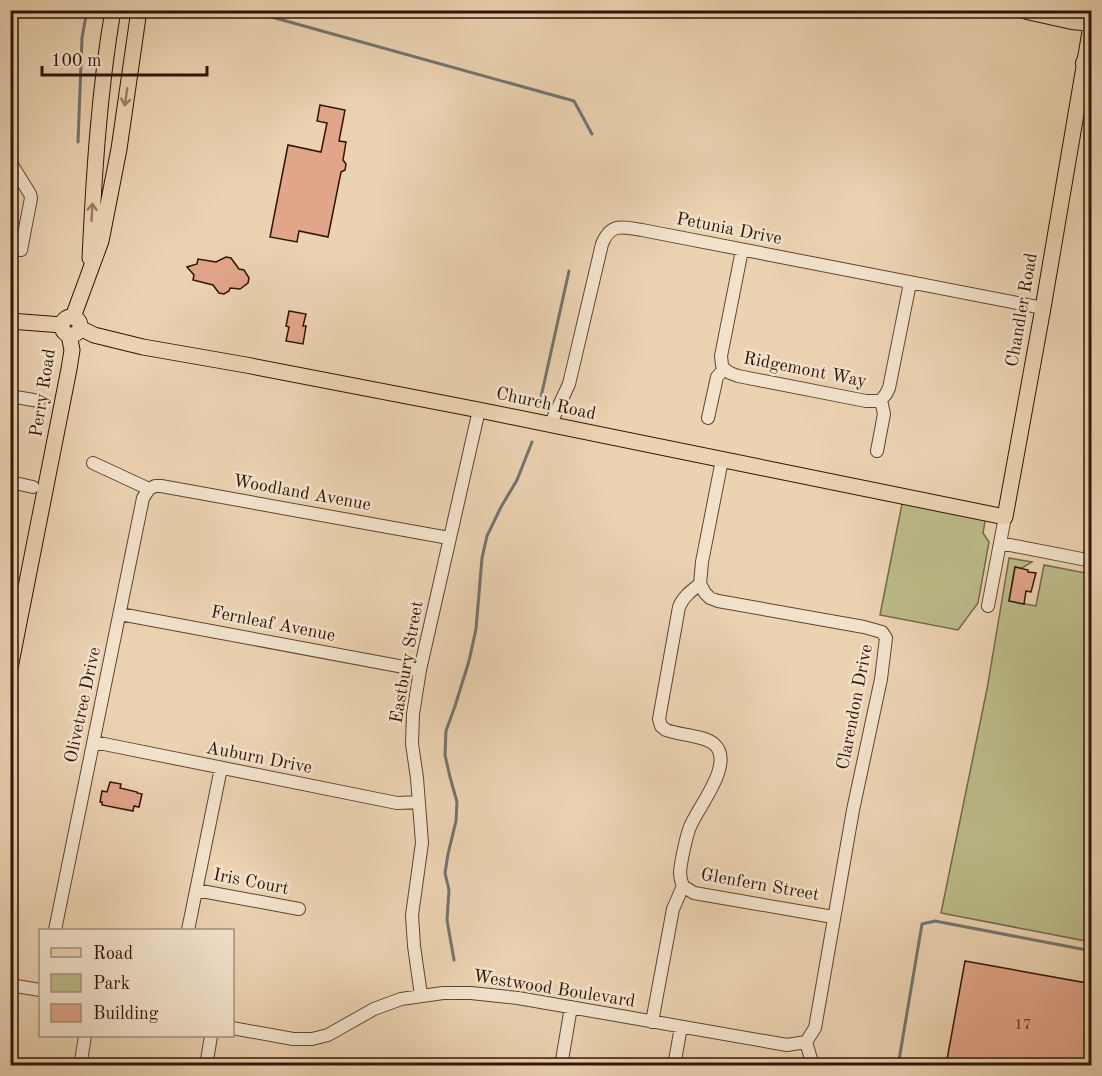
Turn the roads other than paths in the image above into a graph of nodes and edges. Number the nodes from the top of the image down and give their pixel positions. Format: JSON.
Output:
{"nodes":[{"id":1,"x":113,"y":10,"type":"edge"},
{"id":2,"x":139,"y":10,"type":"edge"},
{"id":3,"x":1027,"y":10,"type":"edge"},
{"id":4,"x":1091,"y":21,"type":"edge"},
{"id":5,"x":1088,"y":61,"type":"edge"},
{"id":6,"x":11,"y":166,"type":"edge"},
{"id":7,"x":10,"y":248,"type":"edge"},
{"id":8,"x":742,"y":250,"type":"junction"},
{"id":9,"x":89,"y":270,"type":"junction"},
{"id":10,"x":910,"y":283,"type":"junction"},
{"id":11,"x":1043,"y":308,"type":"junction"},
{"id":12,"x":10,"y":321,"type":"edge"},
{"id":13,"x":71,"y":326,"type":"junction"},
{"id":14,"x":724,"y":369,"type":"junction"},
{"id":15,"x":10,"y":396,"type":"edge"},
{"id":16,"x":881,"y":400,"type":"junction"},
{"id":17,"x":39,"y":401,"type":"dead end"},
{"id":18,"x":479,"y":411,"type":"junction"},
{"id":19,"x":708,"y":418,"type":"dead end"},
{"id":20,"x":550,"y":425,"type":"junction"},
{"id":21,"x":877,"y":451,"type":"dead end"},
{"id":22,"x":722,"y":460,"type":"junction"},
{"id":23,"x":93,"y":464,"type":"dead end"},
{"id":24,"x":10,"y":482,"type":"edge"},
{"id":25,"x":33,"y":486,"type":"dead end"},
{"id":26,"x":149,"y":489,"type":"junction"},
{"id":27,"x":1005,"y":517,"type":"junction"},
{"id":28,"x":449,"y":538,"type":"junction"},
{"id":29,"x":1000,"y":543,"type":"junction"},
{"id":30,"x":1092,"y":546,"type":"edge"},
{"id":31,"x":1090,"y":560,"type":"edge"},
{"id":32,"x":700,"y":584,"type":"junction"},
{"id":33,"x":988,"y":606,"type":"dead end"},
{"id":34,"x":120,"y":614,"type":"junction"},
{"id":35,"x":10,"y":668,"type":"edge"},
{"id":36,"x":420,"y":670,"type":"junction"},
{"id":37,"x":94,"y":742,"type":"junction"},
{"id":38,"x":221,"y":768,"type":"junction"},
{"id":39,"x":419,"y":802,"type":"junction"},
{"id":40,"x":683,"y":886,"type":"junction"},
{"id":41,"x":196,"y":890,"type":"junction"},
{"id":42,"x":299,"y":909,"type":"dead end"},
{"id":43,"x":833,"y":917,"type":"junction"},
{"id":44,"x":55,"y":929,"type":"edge"},
{"id":45,"x":188,"y":929,"type":"edge"},
{"id":46,"x":10,"y":985,"type":"edge"},
{"id":47,"x":39,"y":990,"type":"edge"},
{"id":48,"x":421,"y":995,"type":"junction"},
{"id":49,"x":571,"y":1007,"type":"junction"},
{"id":50,"x":652,"y":1022,"type":"junction"},
{"id":51,"x":681,"y":1027,"type":"junction"},
{"id":52,"x":234,"y":1028,"type":"edge"},
{"id":53,"x":85,"y":1037,"type":"edge"},
{"id":54,"x":211,"y":1037,"type":"edge"},
{"id":55,"x":806,"y":1042,"type":"junction"},
{"id":56,"x":78,"y":1065,"type":"edge"},
{"id":57,"x":206,"y":1065,"type":"edge"},
{"id":58,"x":561,"y":1065,"type":"edge"},
{"id":59,"x":674,"y":1065,"type":"edge"},
{"id":60,"x":809,"y":1065,"type":"edge"}],
"edges":[{"from":9,"to":1,"type":"main road","name":"Perry Road","one_way":true},
{"from":2,"to":9,"type":"main road","name":"Perry Road","one_way":true},
{"from":3,"to":4,"type":"highway"},
{"from":4,"to":5,"type":"main road","name":"Chandler Road"},
{"from":5,"to":11,"type":"main road","name":"Chandler Road"},
{"from":6,"to":7,"type":"street"},
{"from":8,"to":10,"type":"street","name":"Petunia Drive"},
{"from":8,"to":14,"type":"street"},
{"from":8,"to":20,"type":"street","name":"Petunia Drive"},
{"from":9,"to":13,"type":"main road","name":"Perry Road"},
{"from":10,"to":11,"type":"street","name":"Petunia Drive"},
{"from":10,"to":16,"type":"street"},
{"from":11,"to":27,"type":"main road","name":"Chandler Road"},
{"from":12,"to":13,"type":"main road","name":"Church Road"},
{"from":13,"to":18,"type":"main road","name":"Church Road"},
{"from":13,"to":35,"type":"main road","name":"Perry Road"},
{"from":14,"to":16,"type":"street","name":"Ridgemont Way"},
{"from":14,"to":19,"type":"street"},
{"from":15,"to":17,"type":"street"},
{"from":16,"to":21,"type":"street"},
{"from":18,"to":20,"type":"main road","name":"Church Road"},
{"from":18,"to":28,"type":"street","name":"Eastbury Street"},
{"from":20,"to":22,"type":"main road","name":"Church Road"},
{"from":22,"to":27,"type":"main road","name":"Church Road"},
{"from":22,"to":32,"type":"street"},
{"from":23,"to":26,"type":"street"},
{"from":24,"to":25,"type":"street"},
{"from":26,"to":28,"type":"street","name":"Woodland Avenue"},
{"from":26,"to":34,"type":"street","name":"Olivetree Drive"},
{"from":27,"to":29,"type":"street","name":"Chandler Road"},
{"from":28,"to":36,"type":"street","name":"Eastbury Street"},
{"from":29,"to":31,"type":"street"},
{"from":29,"to":33,"type":"street","name":"Chandler Road"},
{"from":30,"to":31,"type":"street"},
{"from":32,"to":40,"type":"street","name":"Glenfern Street"},
{"from":32,"to":43,"type":"street","name":"Clarendon Drive"},
{"from":34,"to":36,"type":"street","name":"Fernleaf Avenue"},
{"from":34,"to":37,"type":"street","name":"Olivetree Drive"},
{"from":36,"to":39,"type":"street","name":"Eastbury Street"},
{"from":37,"to":38,"type":"street","name":"Auburn Drive"},
{"from":37,"to":44,"type":"street","name":"Olivetree Drive"},
{"from":38,"to":39,"type":"street","name":"Auburn Drive"},
{"from":38,"to":41,"type":"street"},
{"from":39,"to":48,"type":"street","name":"Eastbury Street"},
{"from":40,"to":43,"type":"street","name":"Glenfern Street"},
{"from":40,"to":50,"type":"street"},
{"from":41,"to":42,"type":"street","name":"Iris Court"},
{"from":41,"to":45,"type":"street"},
{"from":43,"to":55,"type":"street","name":"Clarendon Drive"},
{"from":46,"to":47,"type":"street"},
{"from":48,"to":49,"type":"street","name":"Westwood Boulevard"},
{"from":48,"to":52,"type":"street","name":"Westwood Boulevard"},
{"from":49,"to":50,"type":"street","name":"Westwood Boulevard"},
{"from":49,"to":58,"type":"street"},
{"from":50,"to":51,"type":"street","name":"Westwood Boulevard"},
{"from":51,"to":55,"type":"street","name":"Westwood Boulevard"},
{"from":51,"to":59,"type":"street"},
{"from":53,"to":56,"type":"street"},
{"from":54,"to":57,"type":"street"},
{"from":55,"to":60,"type":"street","name":"Clarendon Drive"}]}
